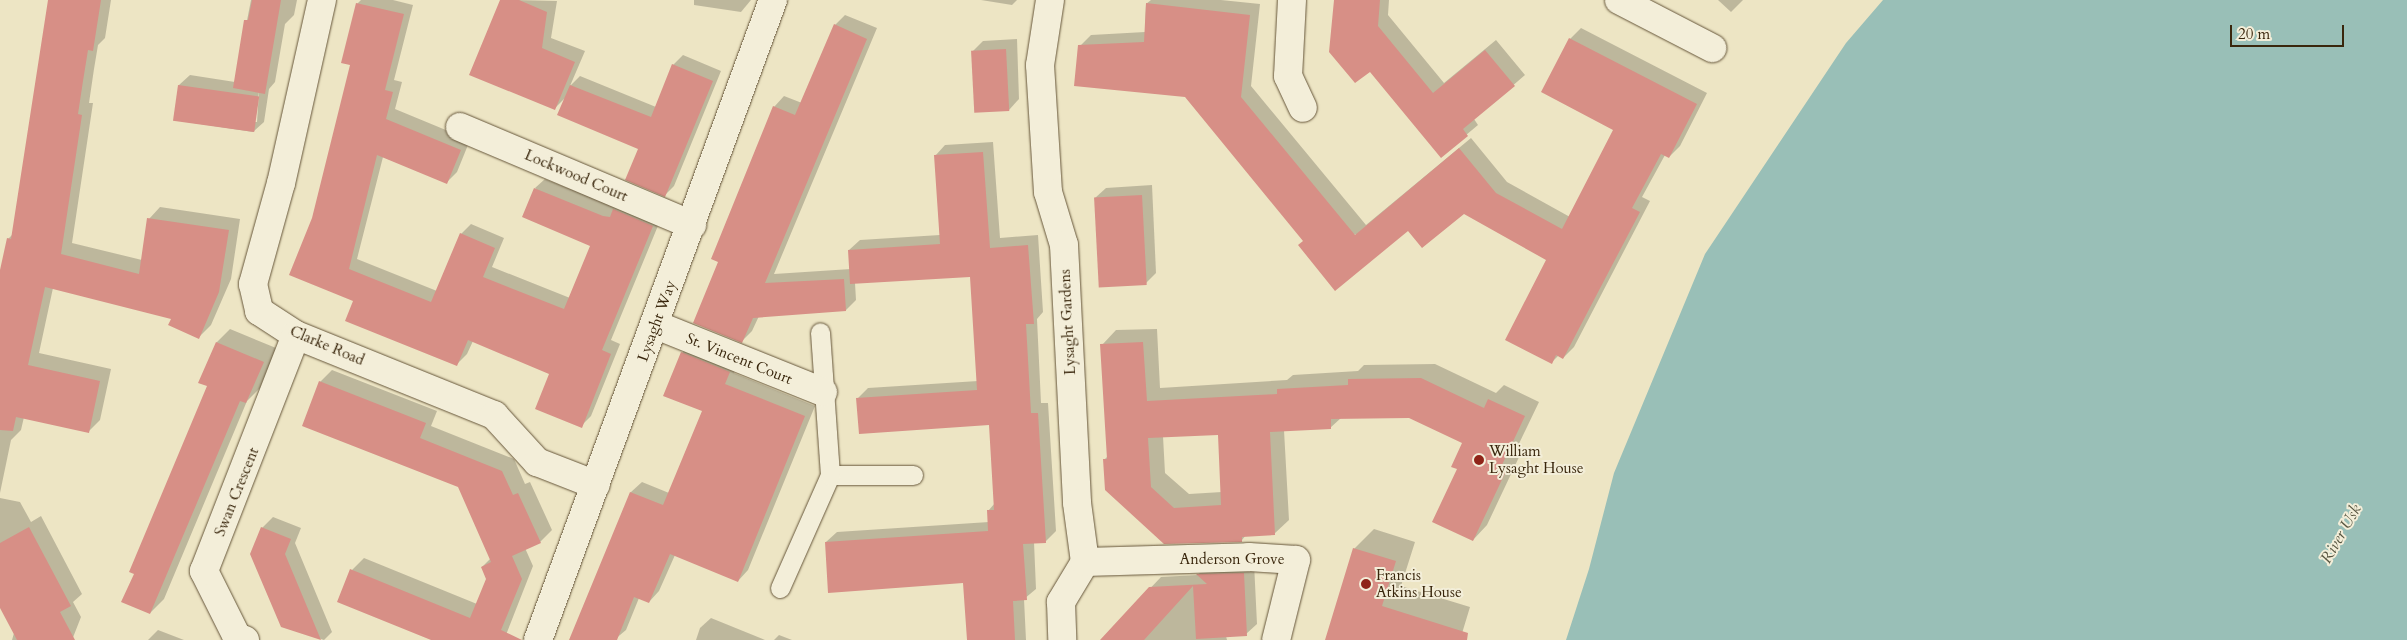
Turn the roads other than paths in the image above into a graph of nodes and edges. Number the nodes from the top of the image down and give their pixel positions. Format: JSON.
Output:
{"nodes":[{"id":1,"x":322,"y":0,"type":"edge"},
{"id":2,"x":772,"y":0,"type":"edge"},
{"id":3,"x":1050,"y":0,"type":"edge"},
{"id":4,"x":1292,"y":0,"type":"edge"},
{"id":5,"x":1619,"y":0,"type":"edge"},
{"id":6,"x":1712,"y":48,"type":"dead end"},
{"id":7,"x":1303,"y":108,"type":"dead end"},
{"id":8,"x":460,"y":127,"type":"dead end"},
{"id":9,"x":692,"y":225,"type":"junction"},
{"id":10,"x":656,"y":325,"type":"junction"},
{"id":11,"x":820,"y":332,"type":"dead end"},
{"id":12,"x":296,"y":335,"type":"junction"},
{"id":13,"x":823,"y":392,"type":"junction"},
{"id":14,"x":913,"y":474,"type":"dead end"},
{"id":15,"x":830,"y":475,"type":"junction"},
{"id":16,"x":596,"y":485,"type":"junction"},
{"id":17,"x":1085,"y":562,"type":"junction"},
{"id":18,"x":780,"y":588,"type":"dead end"},
{"id":19,"x":245,"y":640,"type":"edge"},
{"id":20,"x":538,"y":640,"type":"edge"},
{"id":21,"x":1062,"y":640,"type":"edge"},
{"id":22,"x":1276,"y":640,"type":"edge"}],
"edges":[{"from":1,"to":12,"type":"street","name":"Clarke Road"},
{"from":2,"to":9,"type":"street","name":"Lysaght Way"},
{"from":3,"to":17,"type":"street","name":"Lysaght Gardens"},
{"from":4,"to":7,"type":"street"},
{"from":5,"to":6,"type":"street"},
{"from":8,"to":9,"type":"street","name":"Lockwood Court"},
{"from":9,"to":10,"type":"street","name":"Lysaght Way"},
{"from":10,"to":13,"type":"street","name":"St. Vincent Court"},
{"from":10,"to":16,"type":"street","name":"Lysaght Way"},
{"from":11,"to":13,"type":"lane"},
{"from":12,"to":16,"type":"street","name":"Clarke Road"},
{"from":12,"to":19,"type":"street","name":"Swan Crescent"},
{"from":13,"to":15,"type":"lane"},
{"from":14,"to":15,"type":"lane"},
{"from":15,"to":18,"type":"lane"},
{"from":16,"to":20,"type":"street","name":"Lysaght Way"},
{"from":17,"to":21,"type":"street"},
{"from":17,"to":22,"type":"street","name":"Anderson Grove"}]}
